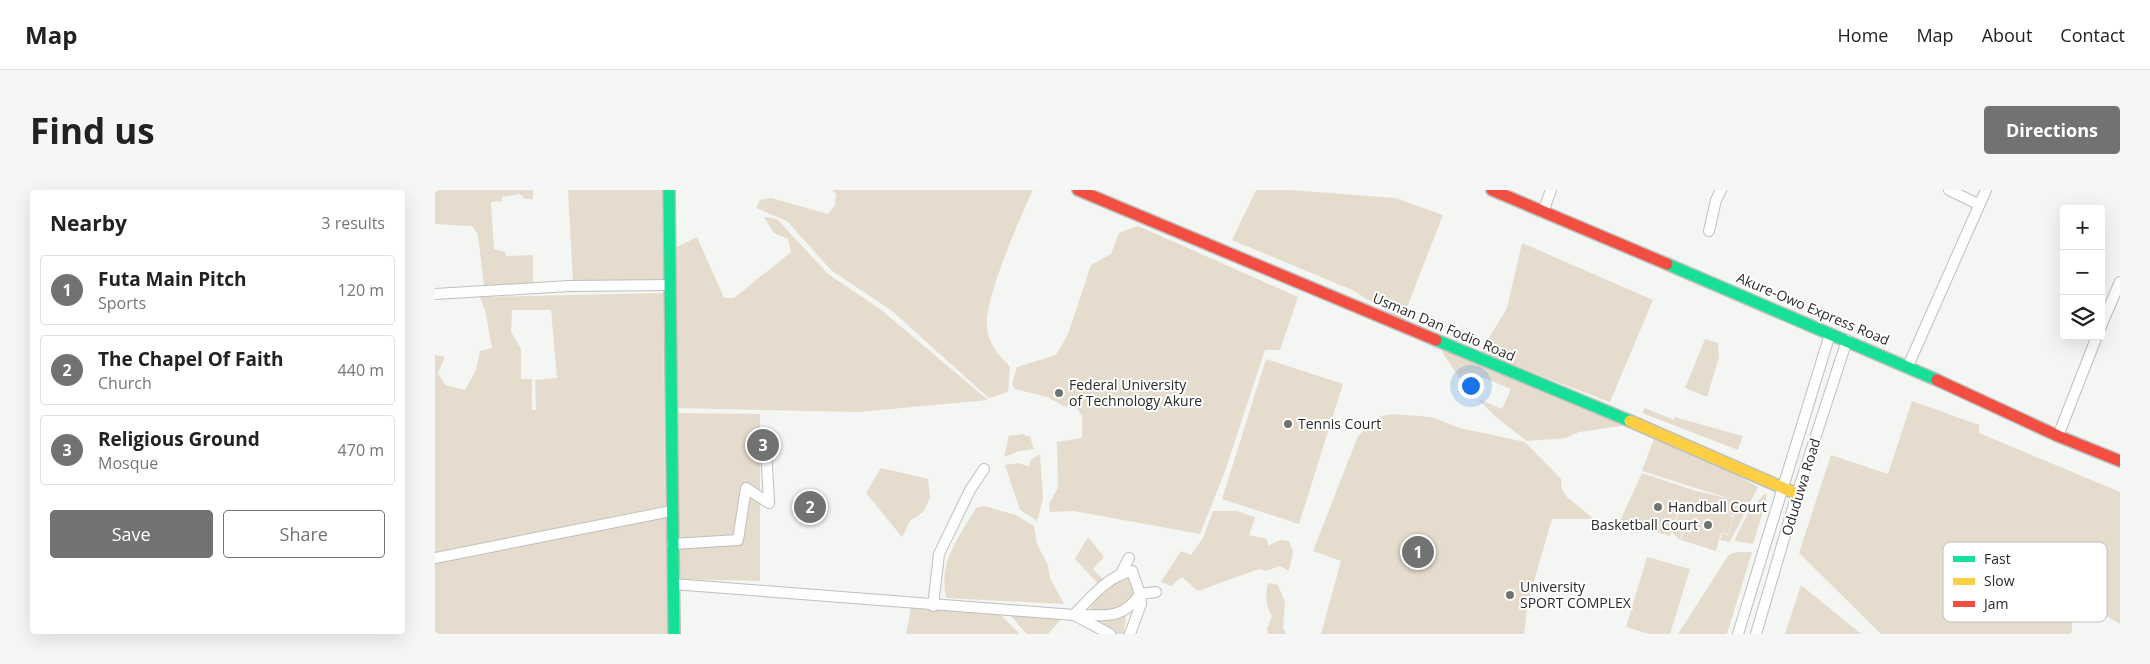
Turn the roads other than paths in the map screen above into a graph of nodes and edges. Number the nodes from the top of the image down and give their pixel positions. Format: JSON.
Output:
{"nodes":[{"id":1,"x":669,"y":190,"type":"edge"},
{"id":2,"x":1078,"y":190,"type":"edge"},
{"id":3,"x":1491,"y":190,"type":"edge"},
{"id":4,"x":1551,"y":190,"type":"edge"},
{"id":5,"x":1721,"y":190,"type":"edge"},
{"id":6,"x":1949,"y":190,"type":"edge"},
{"id":7,"x":1986,"y":190,"type":"edge"},
{"id":8,"x":1978,"y":204,"type":"junction"},
{"id":9,"x":1543,"y":212,"type":"junction"},
{"id":10,"x":1709,"y":231,"type":"dead end"},
{"id":11,"x":2120,"y":282,"type":"edge"},
{"id":12,"x":669,"y":286,"type":"junction"},
{"id":13,"x":435,"y":294,"type":"edge"},
{"id":14,"x":2105,"y":317,"type":"edge"},
{"id":15,"x":1830,"y":334,"type":"junction"},
{"id":16,"x":1847,"y":340,"type":"junction"},
{"id":17,"x":2095,"y":340,"type":"edge"},
{"id":18,"x":1908,"y":366,"type":"junction"},
{"id":19,"x":1815,"y":385,"type":"junction"},
{"id":20,"x":1830,"y":390,"type":"junction"},
{"id":21,"x":2058,"y":436,"type":"junction"},
{"id":22,"x":766,"y":447,"type":"dead end"},
{"id":23,"x":2120,"y":461,"type":"edge"},
{"id":24,"x":984,"y":469,"type":"dead end"},
{"id":25,"x":1783,"y":487,"type":"junction"},
{"id":26,"x":1797,"y":494,"type":"junction"},
{"id":27,"x":671,"y":511,"type":"junction"},
{"id":28,"x":672,"y":544,"type":"junction"},
{"id":29,"x":435,"y":558,"type":"edge"},
{"id":30,"x":1129,"y":558,"type":"dead end"},
{"id":31,"x":1121,"y":573,"type":"junction"},
{"id":32,"x":673,"y":584,"type":"junction"},
{"id":33,"x":1156,"y":592,"type":"dead end"},
{"id":34,"x":1140,"y":594,"type":"junction"},
{"id":35,"x":933,"y":606,"type":"junction"},
{"id":36,"x":1074,"y":615,"type":"junction"},
{"id":37,"x":674,"y":634,"type":"edge"},
{"id":38,"x":1109,"y":634,"type":"edge"},
{"id":39,"x":1130,"y":634,"type":"edge"},
{"id":40,"x":1738,"y":634,"type":"edge"},
{"id":41,"x":1757,"y":634,"type":"edge"}],
"edges":[{"from":1,"to":12,"type":"main road"},
{"from":2,"to":25,"type":"main road","name":"Usman Dan Fodio Road"},
{"from":3,"to":9,"type":"main road","name":"Akure-Owo Express Road"},
{"from":4,"to":9,"type":"street"},
{"from":5,"to":10,"type":"street"},
{"from":6,"to":8,"type":"street"},
{"from":7,"to":8,"type":"street"},
{"from":8,"to":18,"type":"street"},
{"from":9,"to":15,"type":"main road","name":"Akure-Owo Express Road"},
{"from":11,"to":14,"type":"street"},
{"from":12,"to":13,"type":"street"},
{"from":12,"to":27,"type":"main road"},
{"from":15,"to":16,"type":"main road","name":"Akure-Owo Express Road"},
{"from":15,"to":19,"type":"street"},
{"from":16,"to":18,"type":"main road","name":"Akure-Owo Express Road"},
{"from":16,"to":20,"type":"street","name":"Oduduwa Road"},
{"from":17,"to":21,"type":"street"},
{"from":18,"to":21,"type":"main road","name":"Akure-Owo Express Road"},
{"from":19,"to":20,"type":"street"},
{"from":19,"to":25,"type":"street"},
{"from":20,"to":26,"type":"street","name":"Oduduwa Road"},
{"from":21,"to":23,"type":"main road","name":"Akure-Owo Express Road"},
{"from":22,"to":28,"type":"street"},
{"from":24,"to":35,"type":"street"},
{"from":25,"to":26,"type":"main road","name":"Usman Dan Fodio Road"},
{"from":25,"to":40,"type":"street"},
{"from":26,"to":41,"type":"street","name":"Oduduwa Road"},
{"from":27,"to":28,"type":"main road"},
{"from":27,"to":29,"type":"street"},
{"from":28,"to":32,"type":"main road"},
{"from":30,"to":31,"type":"street"},
{"from":31,"to":34,"type":"street"},
{"from":31,"to":36,"type":"street"},
{"from":32,"to":35,"type":"street"},
{"from":32,"to":37,"type":"main road"},
{"from":33,"to":34,"type":"street"},
{"from":34,"to":36,"type":"street"},
{"from":34,"to":39,"type":"street"},
{"from":35,"to":36,"type":"street"},
{"from":36,"to":38,"type":"street"}]}
